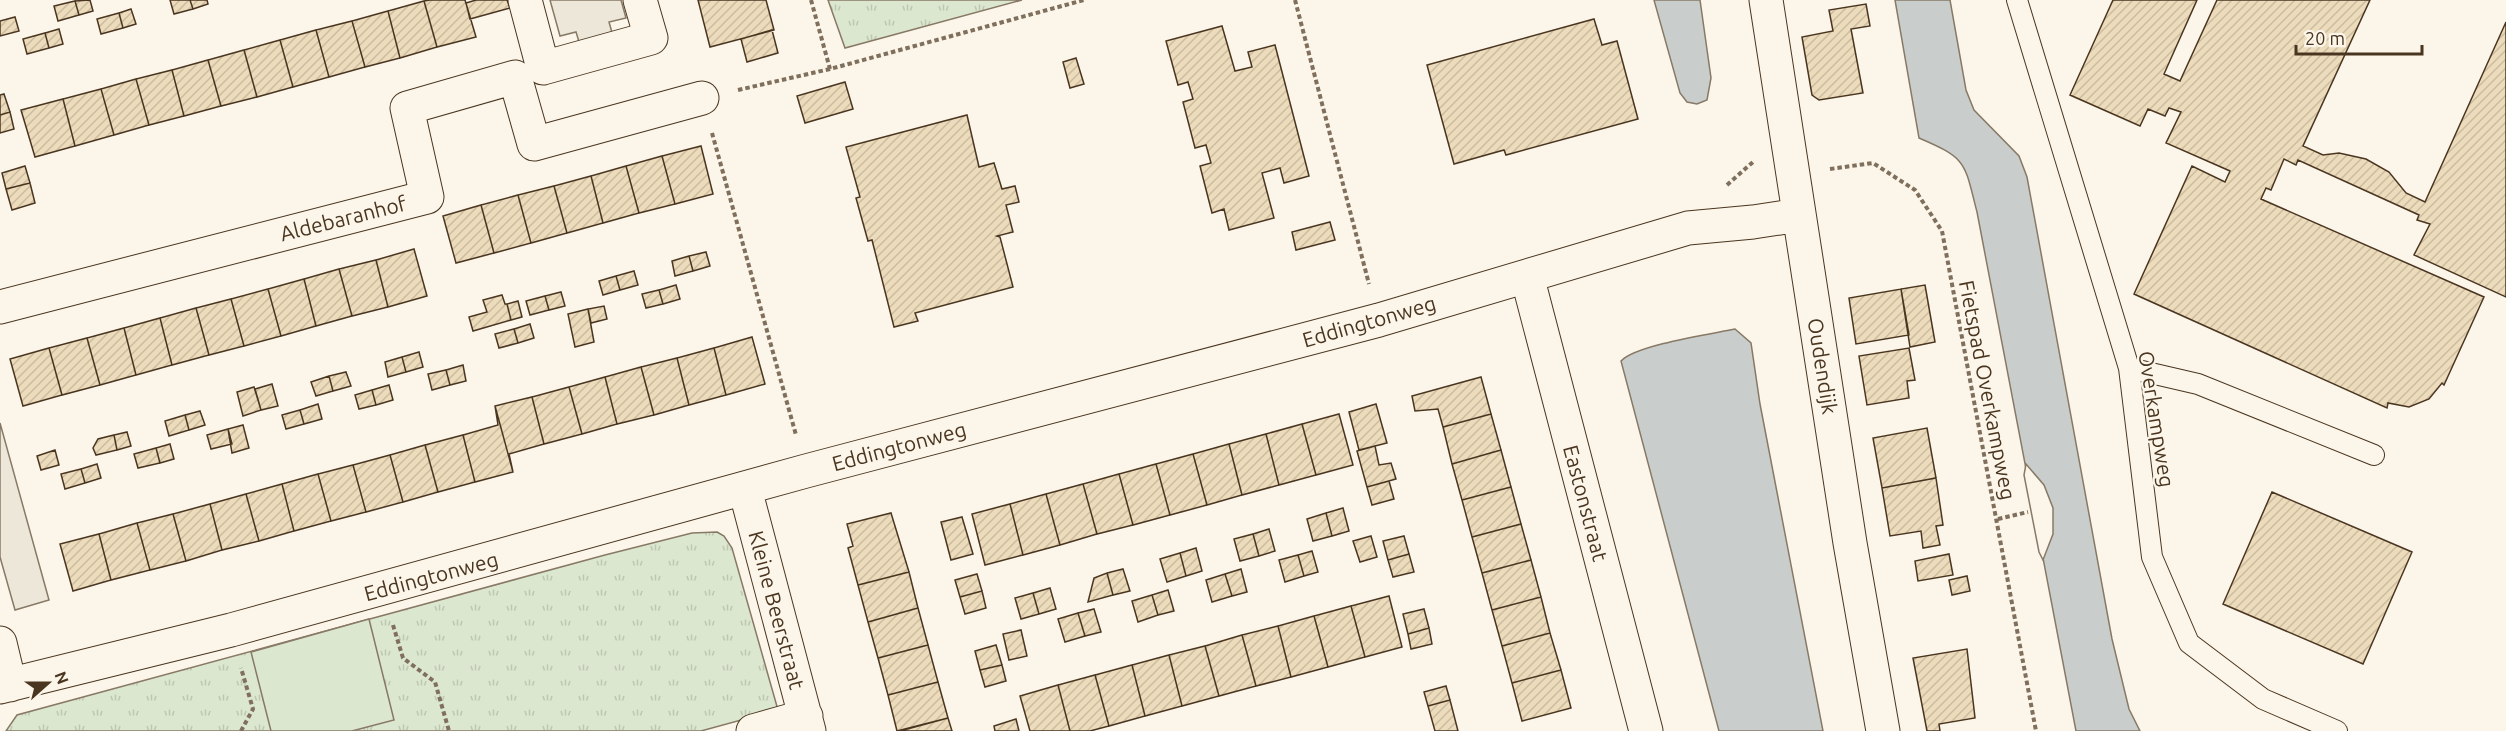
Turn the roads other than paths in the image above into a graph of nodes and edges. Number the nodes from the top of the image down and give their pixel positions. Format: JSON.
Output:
{"nodes":[{"id":1,"x":525,"y":0,"type":"edge"},
{"id":2,"x":640,"y":0,"type":"edge"},
{"id":3,"x":1766,"y":0,"type":"edge"},
{"id":4,"x":2018,"y":0,"type":"edge"},
{"id":5,"x":529,"y":73,"type":"junction"},
{"id":6,"x":702,"y":98,"type":"road end"},
{"id":7,"x":1799,"y":215,"type":"junction"},
{"id":8,"x":1527,"y":276,"type":"junction"},
{"id":9,"x":0,"y":307,"type":"edge"},
{"id":10,"x":2129,"y":368,"type":"junction"},
{"id":11,"x":2374,"y":455,"type":"dead end"},
{"id":12,"x":745,"y":489,"type":"junction"},
{"id":13,"x":0,"y":643,"type":"edge"},
{"id":14,"x":5,"y":686,"type":"edge"},
{"id":15,"x":808,"y":724,"type":"edge"},
{"id":16,"x":753,"y":731,"type":"edge"},
{"id":17,"x":1646,"y":731,"type":"edge"},
{"id":18,"x":1883,"y":731,"type":"edge"},
{"id":19,"x":2337,"y":731,"type":"edge"}],
"edges":[{"from":1,"to":5,"type":"street"},
{"from":2,"to":5,"type":"street"},
{"from":3,"to":7,"type":"street","name":"Oudendijk"},
{"from":4,"to":10,"type":"lane","name":"Overkampweg"},
{"from":5,"to":6,"type":"street"},
{"from":5,"to":9,"type":"street","name":"Aldebaranhof"},
{"from":7,"to":8,"type":"street","name":"Eddingtonweg"},
{"from":7,"to":18,"type":"street","name":"Oudendijk"},
{"from":8,"to":12,"type":"street","name":"Eddingtonweg"},
{"from":8,"to":17,"type":"street","name":"Eastonstraat"},
{"from":10,"to":11,"type":"lane"},
{"from":10,"to":19,"type":"lane","name":"Overkampweg"},
{"from":12,"to":14,"type":"street","name":"Eddingtonweg"},
{"from":12,"to":15,"type":"street","name":"Kleine Beerstraat"},
{"from":13,"to":14,"type":"street"},
{"from":15,"to":16,"type":"street"}]}
